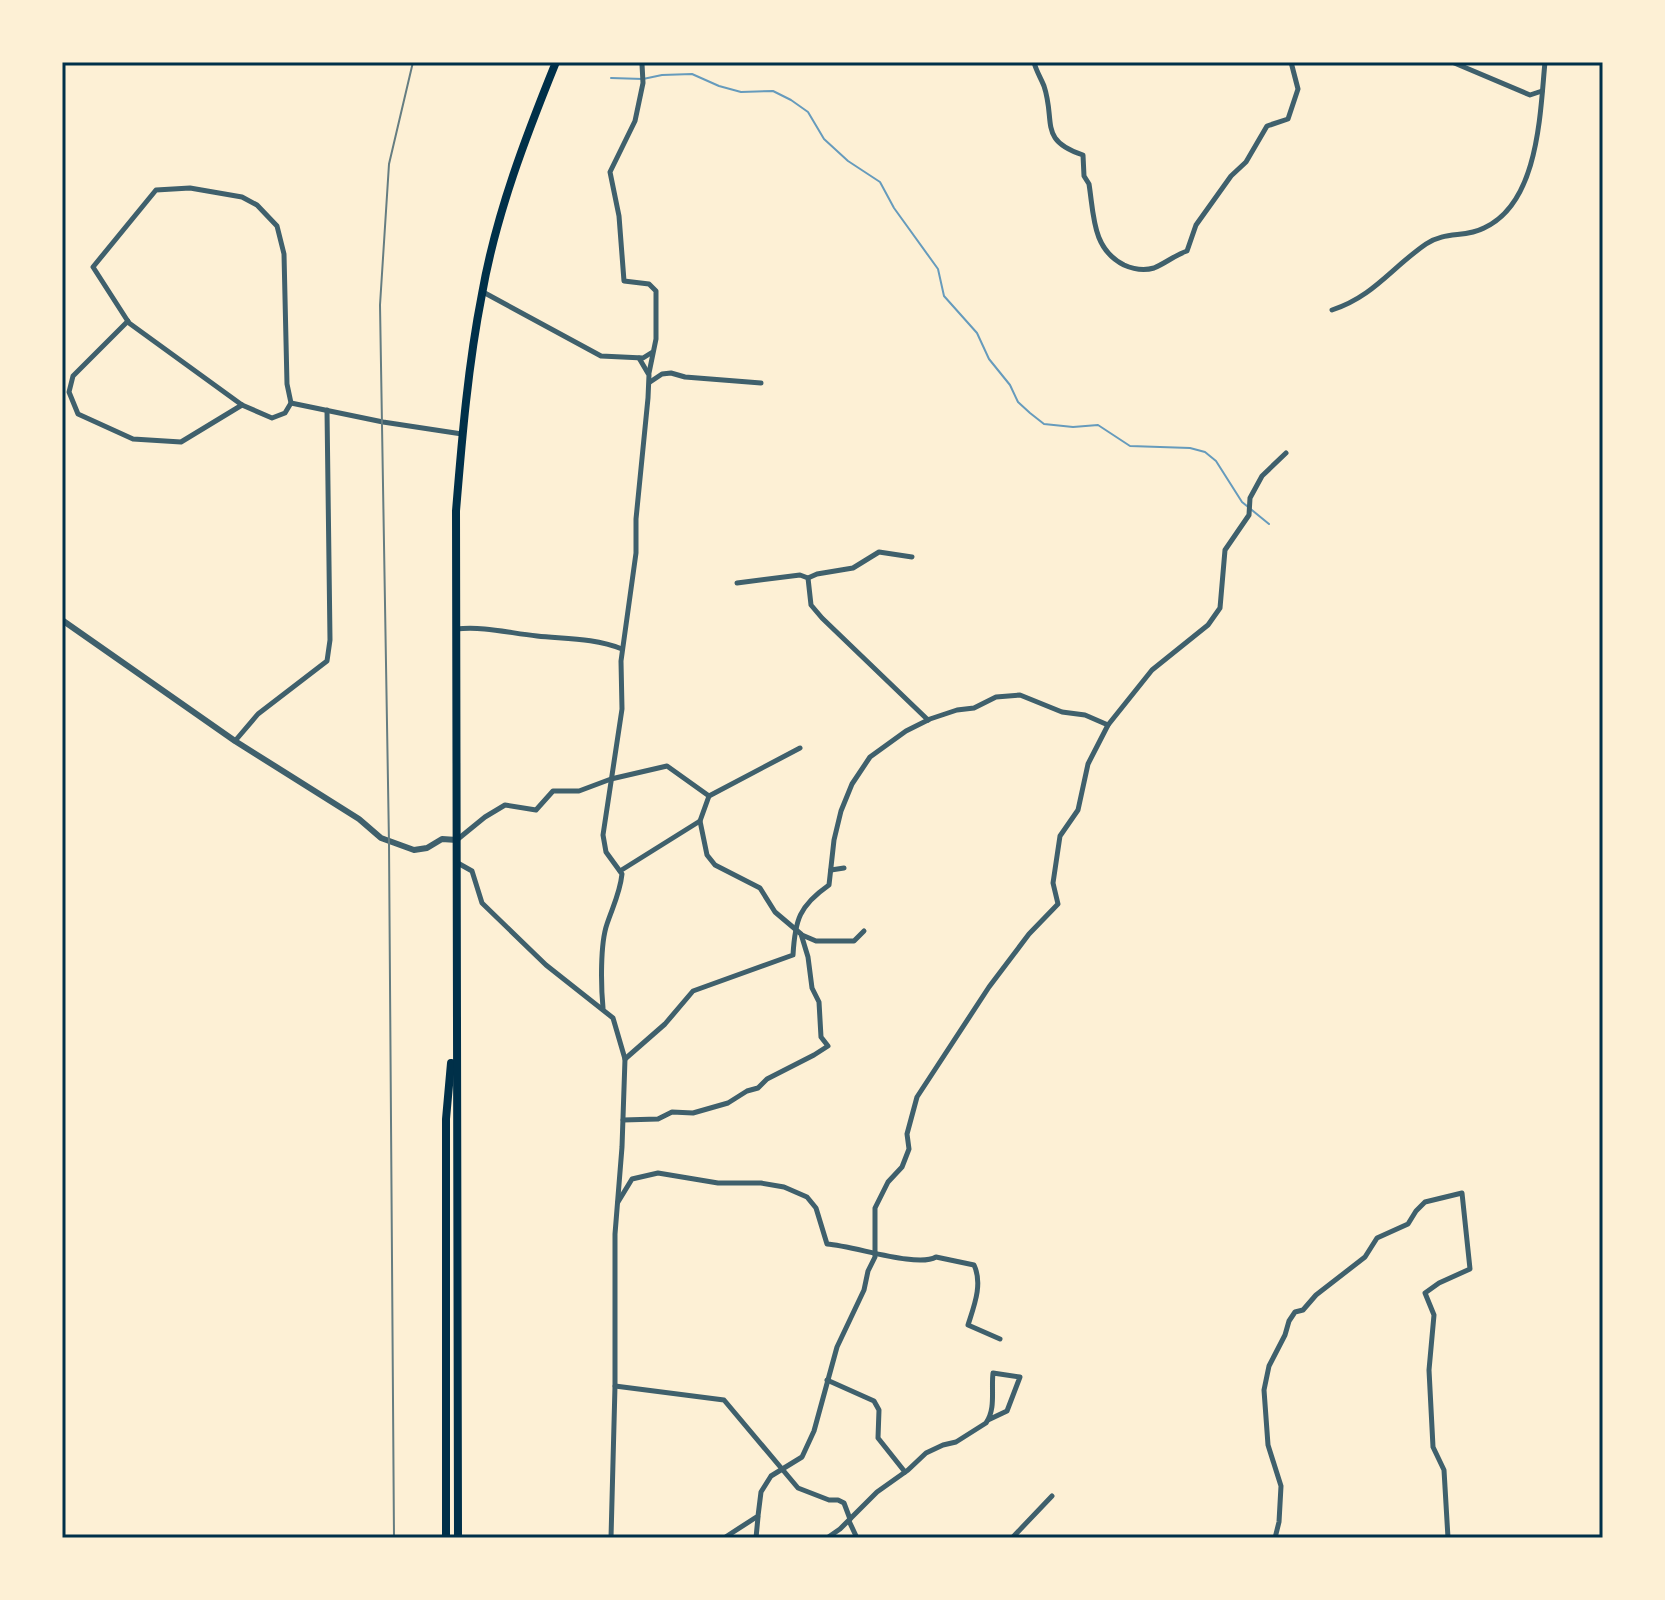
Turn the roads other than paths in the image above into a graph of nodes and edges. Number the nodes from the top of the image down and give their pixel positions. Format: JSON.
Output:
{"nodes":[{"id":1,"x":556,"y":62,"type":"edge"},
{"id":2,"x":1034,"y":62,"type":"edge"},
{"id":3,"x":1291,"y":62,"type":"edge"},
{"id":4,"x":1452,"y":62,"type":"edge"},
{"id":5,"x":1545,"y":62,"type":"edge"},
{"id":6,"x":642,"y":63,"type":"edge"},
{"id":7,"x":1542,"y":91,"type":"junction"},
{"id":8,"x":482,"y":291,"type":"junction"},
{"id":9,"x":1332,"y":310,"type":"dead end"},
{"id":10,"x":128,"y":321,"type":"junction"},
{"id":11,"x":652,"y":353,"type":"junction"},
{"id":12,"x":639,"y":358,"type":"junction"},
{"id":13,"x":649,"y":379,"type":"junction"},
{"id":14,"x":761,"y":383,"type":"dead end"},
{"id":15,"x":291,"y":403,"type":"junction"},
{"id":16,"x":242,"y":405,"type":"junction"},
{"id":17,"x":327,"y":410,"type":"junction"},
{"id":18,"x":462,"y":434,"type":"junction"},
{"id":19,"x":1286,"y":453,"type":"dead end"},
{"id":20,"x":912,"y":557,"type":"dead end"},
{"id":21,"x":808,"y":578,"type":"junction"},
{"id":22,"x":737,"y":583,"type":"dead end"},
{"id":23,"x":62,"y":620,"type":"edge"},
{"id":24,"x":456,"y":629,"type":"junction"},
{"id":25,"x":622,"y":649,"type":"junction"},
{"id":26,"x":928,"y":720,"type":"junction"},
{"id":27,"x":1108,"y":725,"type":"junction"},
{"id":28,"x":235,"y":741,"type":"junction"},
{"id":29,"x":800,"y":748,"type":"dead end"},
{"id":30,"x":611,"y":779,"type":"junction"},
{"id":31,"x":709,"y":796,"type":"junction"},
{"id":32,"x":700,"y":821,"type":"junction"},
{"id":33,"x":457,"y":840,"type":"junction"},
{"id":34,"x":455,"y":862,"type":"junction"},
{"id":35,"x":844,"y":868,"type":"dead end"},
{"id":36,"x":831,"y":870,"type":"junction"},
{"id":37,"x":620,"y":871,"type":"junction"},
{"id":38,"x":795,"y":927,"type":"junction"},
{"id":39,"x":864,"y":931,"type":"dead end"},
{"id":40,"x":801,"y":934,"type":"junction"},
{"id":41,"x":455,"y":1003,"type":"junction"},
{"id":42,"x":603,"y":1008,"type":"junction"},
{"id":43,"x":625,"y":1059,"type":"junction"},
{"id":44,"x":623,"y":1120,"type":"junction"},
{"id":45,"x":617,"y":1203,"type":"junction"},
{"id":46,"x":875,"y":1252,"type":"junction"},
{"id":47,"x":1000,"y":1339,"type":"dead end"},
{"id":48,"x":827,"y":1380,"type":"junction"},
{"id":49,"x":615,"y":1386,"type":"junction"},
{"id":50,"x":988,"y":1420,"type":"junction"},
{"id":51,"x":782,"y":1470,"type":"junction"},
{"id":52,"x":905,"y":1472,"type":"junction"},
{"id":53,"x":1052,"y":1496,"type":"dead end"},
{"id":54,"x":758,"y":1516,"type":"junction"},
{"id":55,"x":849,"y":1520,"type":"junction"},
{"id":56,"x":446,"y":1538,"type":"edge"},
{"id":57,"x":458,"y":1538,"type":"edge"},
{"id":58,"x":611,"y":1538,"type":"edge"},
{"id":59,"x":724,"y":1538,"type":"edge"},
{"id":60,"x":756,"y":1538,"type":"edge"},
{"id":61,"x":827,"y":1538,"type":"edge"},
{"id":62,"x":857,"y":1538,"type":"edge"},
{"id":63,"x":1012,"y":1538,"type":"edge"},
{"id":64,"x":1275,"y":1538,"type":"edge"},
{"id":65,"x":1448,"y":1538,"type":"edge"}],
"edges":[{"from":1,"to":8,"type":"highway"},
{"from":2,"to":3,"type":"street"},
{"from":4,"to":7,"type":"street"},
{"from":5,"to":7,"type":"street"},
{"from":6,"to":11,"type":"street"},
{"from":7,"to":9,"type":"street"},
{"from":8,"to":12,"type":"street"},
{"from":8,"to":18,"type":"highway"},
{"from":10,"to":15,"type":"street"},
{"from":10,"to":16,"type":"street"},
{"from":10,"to":16,"type":"street"},
{"from":11,"to":12,"type":"street"},
{"from":11,"to":13,"type":"street"},
{"from":12,"to":13,"type":"street"},
{"from":13,"to":14,"type":"street"},
{"from":13,"to":25,"type":"street"},
{"from":15,"to":16,"type":"street"},
{"from":15,"to":17,"type":"street"},
{"from":17,"to":18,"type":"street"},
{"from":17,"to":28,"type":"street"},
{"from":18,"to":24,"type":"highway"},
{"from":19,"to":27,"type":"street"},
{"from":20,"to":21,"type":"street"},
{"from":21,"to":22,"type":"street"},
{"from":21,"to":26,"type":"street"},
{"from":23,"to":28,"type":"street"},
{"from":24,"to":25,"type":"street"},
{"from":24,"to":33,"type":"highway"},
{"from":25,"to":30,"type":"street"},
{"from":26,"to":27,"type":"street"},
{"from":26,"to":36,"type":"street"},
{"from":27,"to":46,"type":"street"},
{"from":28,"to":33,"type":"street"},
{"from":29,"to":31,"type":"street"},
{"from":30,"to":31,"type":"street"},
{"from":30,"to":33,"type":"street"},
{"from":30,"to":37,"type":"street"},
{"from":31,"to":32,"type":"street"},
{"from":32,"to":37,"type":"street"},
{"from":32,"to":38,"type":"street"},
{"from":33,"to":34,"type":"highway"},
{"from":34,"to":41,"type":"highway"},
{"from":34,"to":42,"type":"street"},
{"from":35,"to":36,"type":"street"},
{"from":36,"to":38,"type":"street"},
{"from":37,"to":42,"type":"street"},
{"from":38,"to":40,"type":"street"},
{"from":38,"to":43,"type":"street"},
{"from":39,"to":40,"type":"street"},
{"from":40,"to":44,"type":"street"},
{"from":41,"to":56,"type":"highway"},
{"from":41,"to":57,"type":"highway"},
{"from":42,"to":43,"type":"street"},
{"from":43,"to":44,"type":"street"},
{"from":44,"to":45,"type":"street"},
{"from":45,"to":46,"type":"street"},
{"from":45,"to":49,"type":"street"},
{"from":46,"to":47,"type":"street"},
{"from":46,"to":48,"type":"street"},
{"from":48,"to":51,"type":"street"},
{"from":48,"to":52,"type":"street"},
{"from":49,"to":51,"type":"street"},
{"from":49,"to":58,"type":"street"},
{"from":50,"to":50,"type":"street"},
{"from":50,"to":52,"type":"street"},
{"from":51,"to":54,"type":"street"},
{"from":51,"to":55,"type":"street"},
{"from":52,"to":55,"type":"street"},
{"from":53,"to":63,"type":"street"},
{"from":54,"to":59,"type":"street"},
{"from":54,"to":60,"type":"street"},
{"from":55,"to":61,"type":"street"},
{"from":55,"to":62,"type":"street"},
{"from":64,"to":65,"type":"street"}]}
